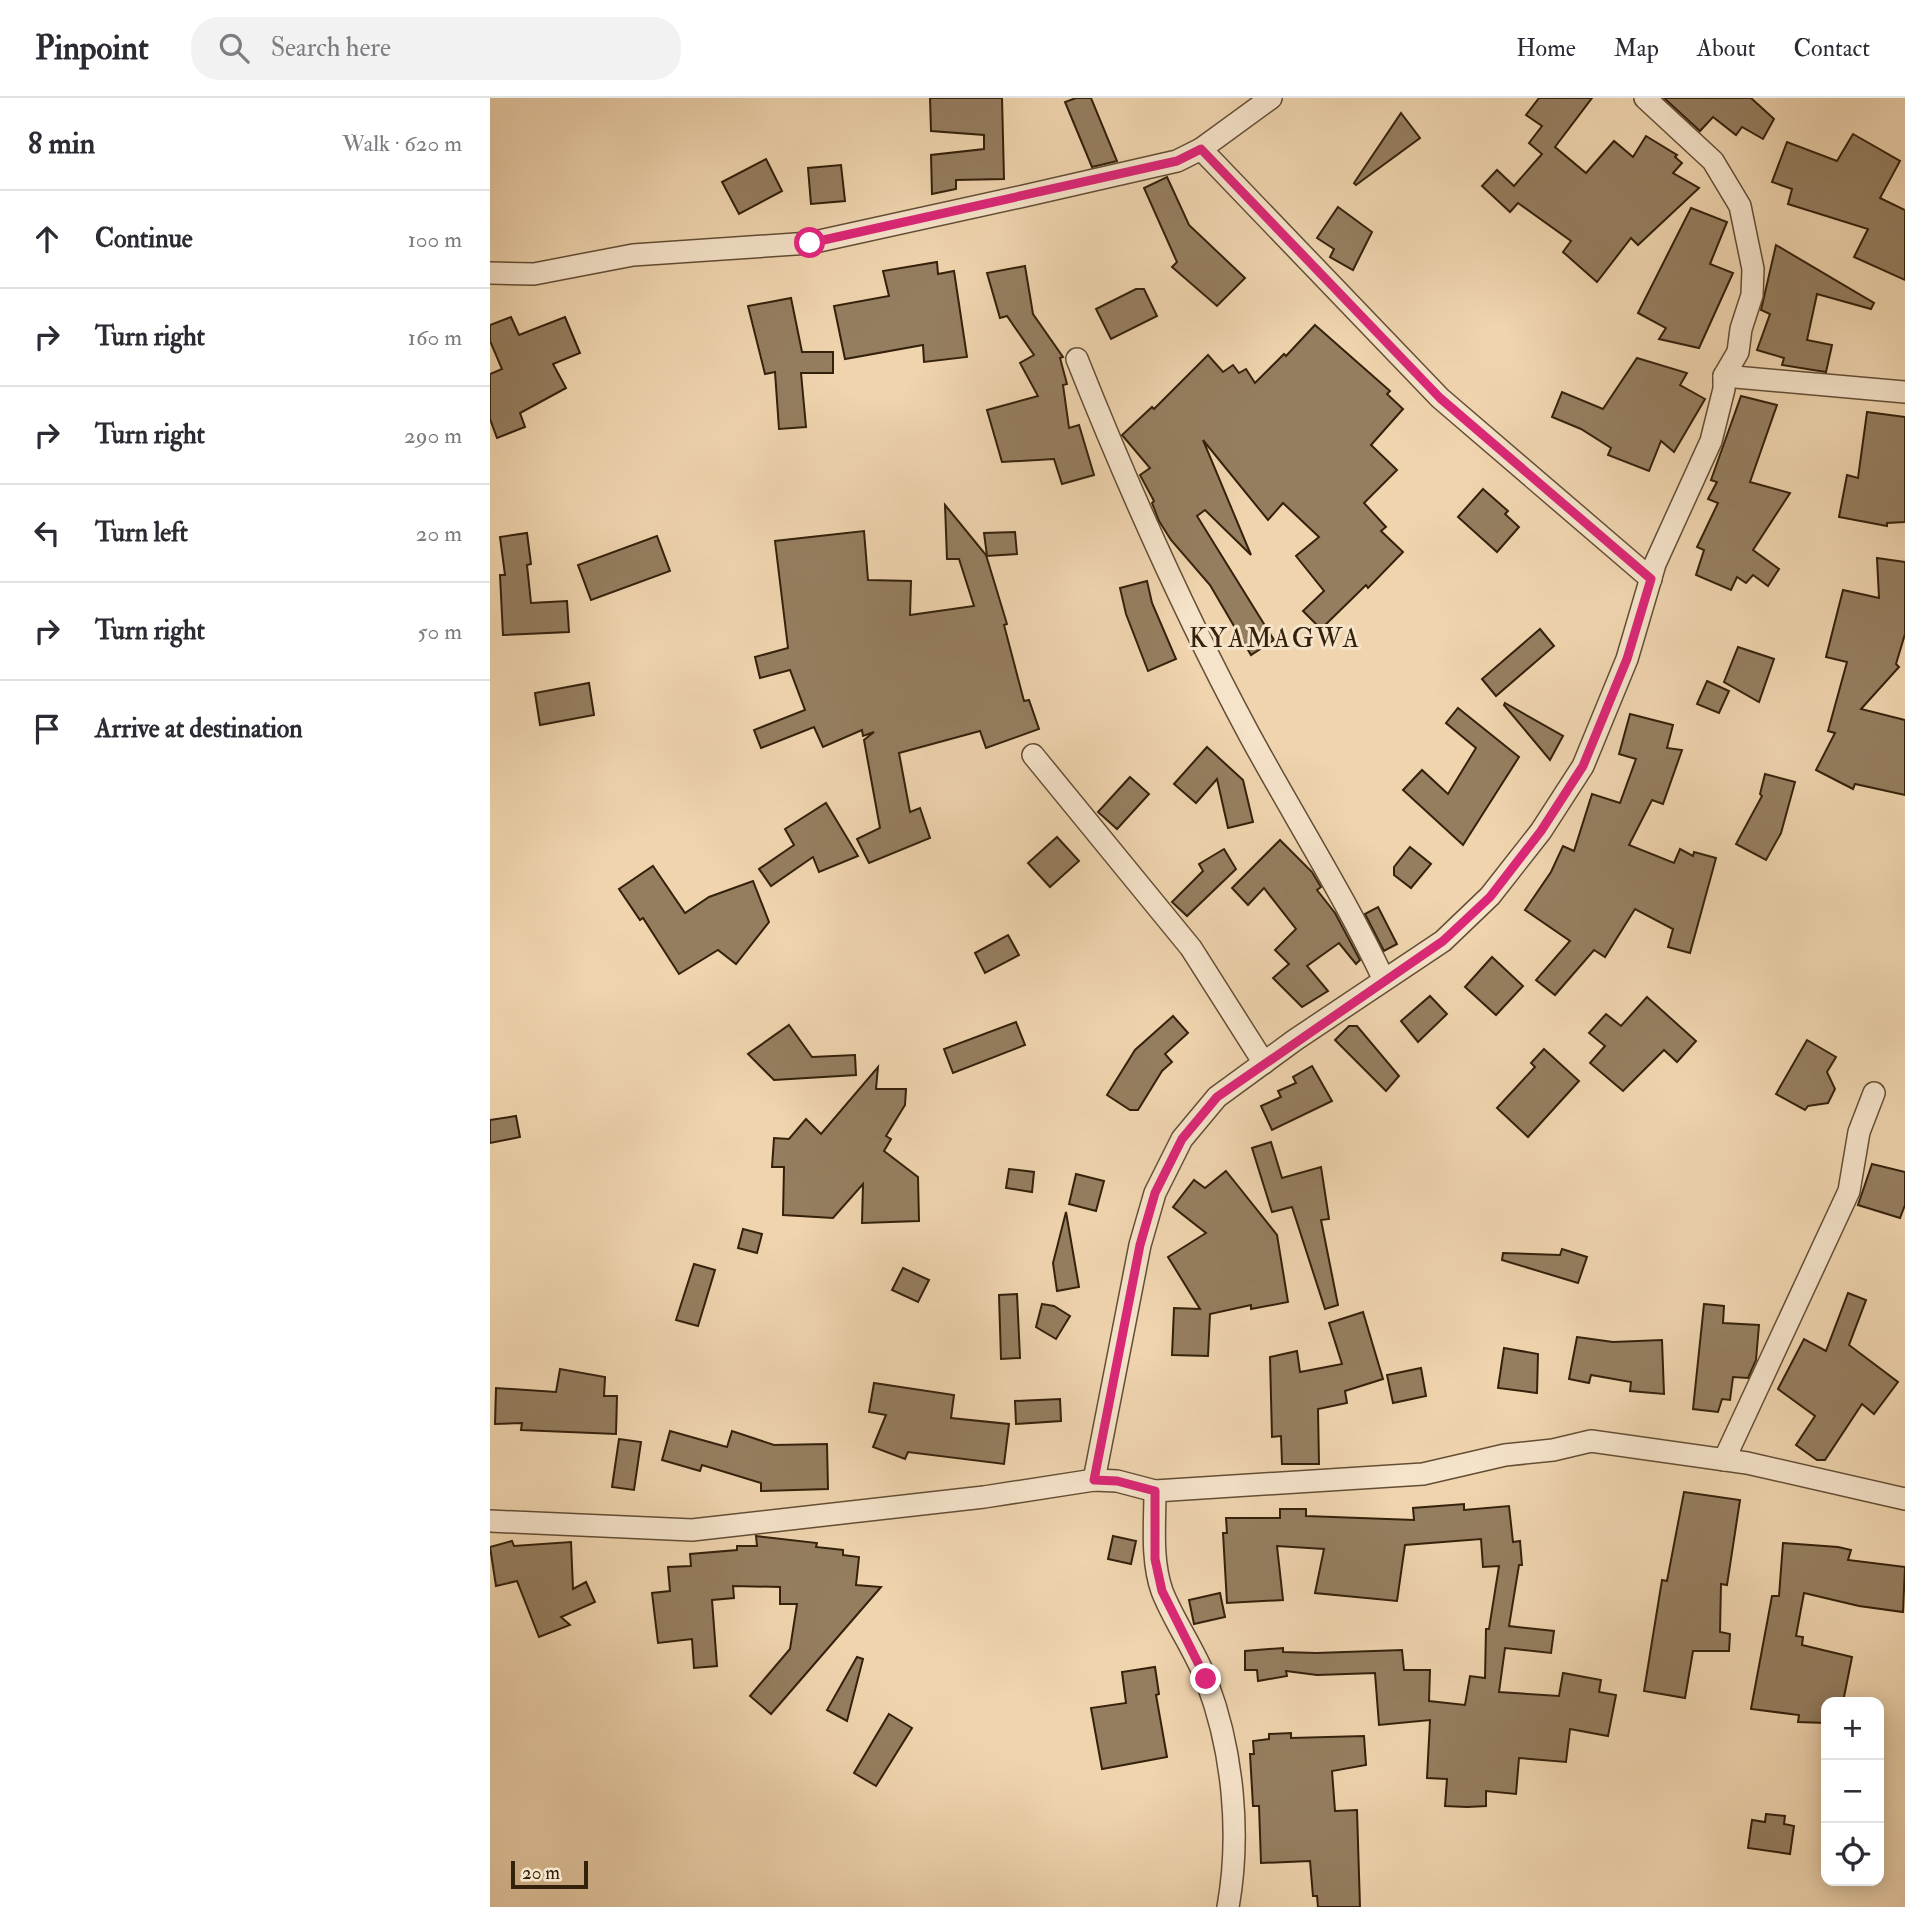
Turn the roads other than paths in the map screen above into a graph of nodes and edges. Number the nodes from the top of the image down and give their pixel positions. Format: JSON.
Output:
{"nodes":[{"id":1,"x":1271,"y":98,"type":"edge"},
{"id":2,"x":1652,"y":100,"type":"edge"},
{"id":3,"x":1201,"y":149,"type":"junction"},
{"id":4,"x":490,"y":273,"type":"edge"},
{"id":5,"x":1077,"y":359,"type":"dead end"},
{"id":6,"x":1724,"y":376,"type":"junction"},
{"id":7,"x":1905,"y":392,"type":"edge"},
{"id":8,"x":1651,"y":579,"type":"junction"},
{"id":9,"x":1033,"y":755,"type":"dead end"},
{"id":10,"x":1384,"y":980,"type":"junction"},
{"id":11,"x":1264,"y":1063,"type":"junction"},
{"id":12,"x":1874,"y":1093,"type":"dead end"},
{"id":13,"x":1724,"y":1460,"type":"junction"},
{"id":14,"x":1094,"y":1480,"type":"junction"},
{"id":15,"x":1155,"y":1491,"type":"junction"},
{"id":16,"x":1905,"y":1499,"type":"edge"},
{"id":17,"x":490,"y":1521,"type":"edge"},
{"id":18,"x":1228,"y":1907,"type":"edge"}],
"edges":[{"from":1,"to":3,"type":"street"},
{"from":2,"to":6,"type":"street"},
{"from":3,"to":4,"type":"street"},
{"from":3,"to":8,"type":"street"},
{"from":5,"to":10,"type":"street"},
{"from":6,"to":7,"type":"street"},
{"from":6,"to":8,"type":"street"},
{"from":8,"to":10,"type":"street"},
{"from":9,"to":11,"type":"street"},
{"from":10,"to":11,"type":"street"},
{"from":11,"to":14,"type":"street"},
{"from":12,"to":13,"type":"street"},
{"from":13,"to":15,"type":"street"},
{"from":13,"to":16,"type":"street"},
{"from":14,"to":15,"type":"street"},
{"from":14,"to":17,"type":"street"},
{"from":15,"to":18,"type":"street"}]}
